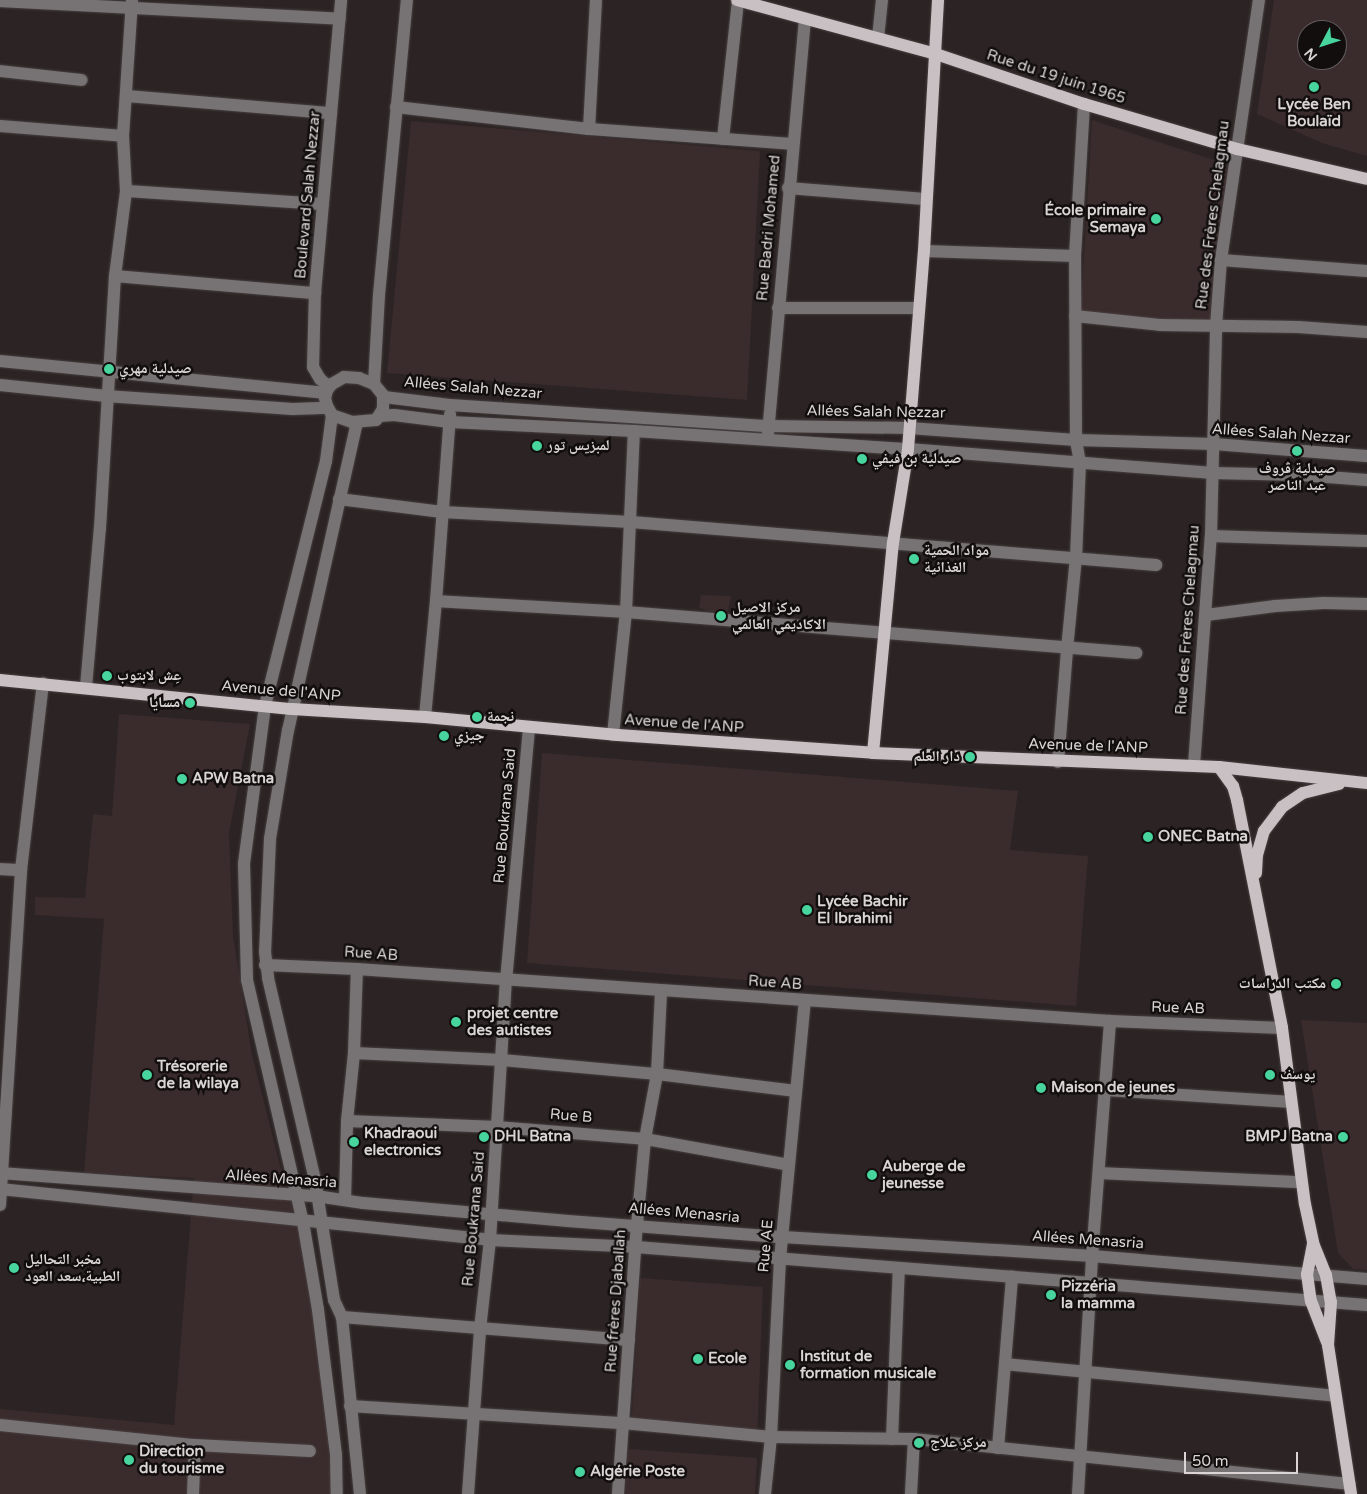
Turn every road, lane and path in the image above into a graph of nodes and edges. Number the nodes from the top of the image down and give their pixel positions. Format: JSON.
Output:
{"nodes":[{"id":1,"x":341,"y":0,"type":"edge"},
{"id":2,"x":407,"y":0,"type":"edge"},
{"id":3,"x":596,"y":0,"type":"edge"},
{"id":4,"x":737,"y":0,"type":"edge"},
{"id":5,"x":882,"y":0,"type":"edge"},
{"id":6,"x":938,"y":0,"type":"edge"},
{"id":7,"x":1259,"y":0,"type":"edge"},
{"id":8,"x":0,"y":1,"type":"edge"},
{"id":9,"x":132,"y":3,"type":"edge"},
{"id":10,"x":340,"y":19,"type":"junction"},
{"id":11,"x":804,"y":19,"type":"junction"},
{"id":12,"x":878,"y":38,"type":"junction"},
{"id":13,"x":936,"y":54,"type":"junction"},
{"id":14,"x":0,"y":71,"type":"edge"},
{"id":15,"x":82,"y":80,"type":"dead end"},
{"id":16,"x":127,"y":96,"type":"junction"},
{"id":17,"x":1084,"y":104,"type":"junction"},
{"id":18,"x":396,"y":107,"type":"junction"},
{"id":19,"x":331,"y":113,"type":"junction"},
{"id":20,"x":0,"y":126,"type":"edge"},
{"id":21,"x":588,"y":129,"type":"junction"},
{"id":22,"x":123,"y":136,"type":"junction"},
{"id":23,"x":723,"y":139,"type":"junction"},
{"id":24,"x":792,"y":144,"type":"junction"},
{"id":25,"x":1237,"y":149,"type":"junction"},
{"id":26,"x":1367,"y":179,"type":"edge"},
{"id":27,"x":788,"y":188,"type":"junction"},
{"id":28,"x":126,"y":191,"type":"junction"},
{"id":29,"x":925,"y":199,"type":"junction"},
{"id":30,"x":323,"y":204,"type":"junction"},
{"id":31,"x":924,"y":251,"type":"junction"},
{"id":32,"x":1075,"y":256,"type":"junction"},
{"id":33,"x":1221,"y":260,"type":"junction"},
{"id":34,"x":1367,"y":271,"type":"edge"},
{"id":35,"x":116,"y":276,"type":"junction"},
{"id":36,"x":315,"y":293,"type":"junction"},
{"id":37,"x":778,"y":308,"type":"junction"},
{"id":38,"x":918,"y":308,"type":"junction"},
{"id":39,"x":1075,"y":316,"type":"junction"},
{"id":40,"x":1216,"y":326,"type":"junction"},
{"id":41,"x":1367,"y":332,"type":"edge"},
{"id":42,"x":0,"y":361,"type":"edge"},
{"id":43,"x":108,"y":371,"type":"junction"},
{"id":44,"x":0,"y":384,"type":"edge"},
{"id":45,"x":374,"y":384,"type":"junction"},
{"id":46,"x":328,"y":390,"type":"junction"},
{"id":47,"x":106,"y":396,"type":"junction"},
{"id":48,"x":384,"y":397,"type":"junction"},
{"id":49,"x":450,"y":405,"type":"junction"},
{"id":50,"x":330,"y":412,"type":"junction"},
{"id":51,"x":380,"y":416,"type":"junction"},
{"id":52,"x":357,"y":422,"type":"junction"},
{"id":53,"x":450,"y":422,"type":"junction"},
{"id":54,"x":768,"y":426,"type":"junction"},
{"id":55,"x":909,"y":428,"type":"junction"},
{"id":56,"x":634,"y":431,"type":"junction"},
{"id":57,"x":767,"y":440,"type":"junction"},
{"id":58,"x":1076,"y":440,"type":"junction"},
{"id":59,"x":1214,"y":444,"type":"junction"},
{"id":60,"x":908,"y":448,"type":"junction"},
{"id":61,"x":1367,"y":456,"type":"edge"},
{"id":62,"x":1080,"y":463,"type":"junction"},
{"id":63,"x":1213,"y":474,"type":"junction"},
{"id":64,"x":1367,"y":480,"type":"edge"},
{"id":65,"x":339,"y":499,"type":"junction"},
{"id":66,"x":442,"y":512,"type":"junction"},
{"id":67,"x":631,"y":522,"type":"junction"},
{"id":68,"x":1211,"y":536,"type":"junction"},
{"id":69,"x":1367,"y":540,"type":"edge"},
{"id":70,"x":893,"y":543,"type":"junction"},
{"id":71,"x":1076,"y":558,"type":"junction"},
{"id":72,"x":1156,"y":565,"type":"dead end"},
{"id":73,"x":296,"y":586,"type":"junction"},
{"id":74,"x":318,"y":594,"type":"junction"},
{"id":75,"x":436,"y":601,"type":"junction"},
{"id":76,"x":1367,"y":604,"type":"edge"},
{"id":77,"x":626,"y":612,"type":"junction"},
{"id":78,"x":1206,"y":615,"type":"junction"},
{"id":79,"x":884,"y":633,"type":"junction"},
{"id":80,"x":1066,"y":648,"type":"junction"},
{"id":81,"x":1136,"y":653,"type":"dead end"},
{"id":82,"x":0,"y":680,"type":"edge"},
{"id":83,"x":43,"y":683,"type":"junction"},
{"id":84,"x":86,"y":687,"type":"junction"},
{"id":85,"x":264,"y":706,"type":"junction"},
{"id":86,"x":292,"y":709,"type":"junction"},
{"id":87,"x":425,"y":717,"type":"junction"},
{"id":88,"x":529,"y":728,"type":"junction"},
{"id":89,"x":613,"y":735,"type":"junction"},
{"id":90,"x":873,"y":753,"type":"junction"},
{"id":91,"x":1058,"y":762,"type":"junction"},
{"id":92,"x":1194,"y":765,"type":"junction"},
{"id":93,"x":1219,"y":767,"type":"junction"},
{"id":94,"x":1347,"y":782,"type":"junction"},
{"id":95,"x":1367,"y":784,"type":"edge"},
{"id":96,"x":0,"y":869,"type":"edge"},
{"id":97,"x":21,"y":870,"type":"junction"},
{"id":98,"x":1256,"y":888,"type":"junction"},
{"id":99,"x":266,"y":965,"type":"junction"},
{"id":100,"x":357,"y":969,"type":"junction"},
{"id":101,"x":506,"y":981,"type":"junction"},
{"id":102,"x":661,"y":991,"type":"junction"},
{"id":103,"x":805,"y":1002,"type":"junction"},
{"id":104,"x":1110,"y":1021,"type":"junction"},
{"id":105,"x":1282,"y":1028,"type":"junction"},
{"id":106,"x":354,"y":1053,"type":"junction"},
{"id":107,"x":502,"y":1060,"type":"junction"},
{"id":108,"x":657,"y":1074,"type":"junction"},
{"id":109,"x":1105,"y":1090,"type":"junction"},
{"id":110,"x":796,"y":1092,"type":"junction"},
{"id":111,"x":1290,"y":1102,"type":"junction"},
{"id":112,"x":347,"y":1122,"type":"junction"},
{"id":113,"x":497,"y":1127,"type":"junction"},
{"id":114,"x":645,"y":1139,"type":"junction"},
{"id":115,"x":789,"y":1165,"type":"junction"},
{"id":116,"x":0,"y":1173,"type":"edge"},
{"id":117,"x":1099,"y":1173,"type":"junction"},
{"id":118,"x":1301,"y":1182,"type":"junction"},
{"id":119,"x":1,"y":1189,"type":"edge"},
{"id":120,"x":297,"y":1196,"type":"junction"},
{"id":121,"x":316,"y":1196,"type":"junction"},
{"id":122,"x":345,"y":1200,"type":"junction"},
{"id":123,"x":0,"y":1205,"type":"edge"},
{"id":124,"x":490,"y":1214,"type":"junction"},
{"id":125,"x":303,"y":1222,"type":"junction"},
{"id":126,"x":321,"y":1223,"type":"junction"},
{"id":127,"x":637,"y":1225,"type":"junction"},
{"id":128,"x":782,"y":1237,"type":"junction"},
{"id":129,"x":490,"y":1240,"type":"junction"},
{"id":130,"x":1313,"y":1243,"type":"junction"},
{"id":131,"x":636,"y":1247,"type":"junction"},
{"id":132,"x":1092,"y":1256,"type":"junction"},
{"id":133,"x":780,"y":1259,"type":"junction"},
{"id":134,"x":899,"y":1268,"type":"junction"},
{"id":135,"x":1307,"y":1274,"type":"junction"},
{"id":136,"x":1326,"y":1275,"type":"junction"},
{"id":137,"x":1012,"y":1277,"type":"junction"},
{"id":138,"x":1367,"y":1279,"type":"edge"},
{"id":139,"x":1090,"y":1284,"type":"junction"},
{"id":140,"x":1311,"y":1301,"type":"junction"},
{"id":141,"x":1331,"y":1302,"type":"junction"},
{"id":142,"x":1367,"y":1305,"type":"edge"},
{"id":143,"x":342,"y":1317,"type":"junction"},
{"id":144,"x":480,"y":1329,"type":"junction"},
{"id":145,"x":629,"y":1340,"type":"junction"},
{"id":146,"x":1328,"y":1345,"type":"junction"},
{"id":147,"x":1005,"y":1364,"type":"junction"},
{"id":148,"x":1086,"y":1372,"type":"junction"},
{"id":149,"x":1335,"y":1396,"type":"junction"},
{"id":150,"x":350,"y":1406,"type":"junction"},
{"id":151,"x":474,"y":1414,"type":"junction"},
{"id":152,"x":623,"y":1423,"type":"junction"},
{"id":153,"x":0,"y":1424,"type":"edge"},
{"id":154,"x":771,"y":1436,"type":"junction"},
{"id":155,"x":892,"y":1439,"type":"junction"},
{"id":156,"x":914,"y":1439,"type":"junction"},
{"id":157,"x":195,"y":1445,"type":"junction"},
{"id":158,"x":998,"y":1448,"type":"junction"},
{"id":159,"x":310,"y":1451,"type":"dead end"},
{"id":160,"x":1081,"y":1458,"type":"junction"},
{"id":161,"x":1350,"y":1489,"type":"edge"},
{"id":162,"x":193,"y":1494,"type":"edge"},
{"id":163,"x":337,"y":1494,"type":"edge"},
{"id":164,"x":360,"y":1494,"type":"edge"},
{"id":165,"x":468,"y":1494,"type":"edge"},
{"id":166,"x":618,"y":1494,"type":"edge"},
{"id":167,"x":765,"y":1494,"type":"edge"},
{"id":168,"x":910,"y":1494,"type":"edge"},
{"id":169,"x":1078,"y":1494,"type":"edge"}],
"edges":[{"from":1,"to":10,"type":"street","name":"Boulevard Salah Nezzar"},
{"from":2,"to":18,"type":"street"},
{"from":3,"to":21,"type":"street"},
{"from":4,"to":11,"type":"main road","name":"Rue du 19 juin 1965"},
{"from":4,"to":23,"type":"street"},
{"from":5,"to":12,"type":"street"},
{"from":6,"to":13,"type":"main road"},
{"from":7,"to":25,"type":"street","name":"Rue des Frères Chelagmau"},
{"from":8,"to":9,"type":"street"},
{"from":9,"to":10,"type":"street"},
{"from":9,"to":16,"type":"street"},
{"from":10,"to":19,"type":"street","name":"Boulevard Salah Nezzar"},
{"from":11,"to":12,"type":"main road","name":"Rue du 19 juin 1965"},
{"from":11,"to":24,"type":"street","name":"Rue Badri Mohamed"},
{"from":12,"to":13,"type":"main road","name":"Rue du 19 juin 1965"},
{"from":13,"to":17,"type":"main road","name":"Rue du 19 juin 1965"},
{"from":13,"to":29,"type":"main road"},
{"from":14,"to":15,"type":"street"},
{"from":16,"to":19,"type":"street"},
{"from":16,"to":22,"type":"street"},
{"from":17,"to":25,"type":"main road","name":"Rue du 19 juin 1965"},
{"from":17,"to":32,"type":"street"},
{"from":18,"to":21,"type":"street"},
{"from":18,"to":45,"type":"street"},
{"from":19,"to":30,"type":"street","name":"Boulevard Salah Nezzar"},
{"from":20,"to":22,"type":"street"},
{"from":21,"to":23,"type":"street"},
{"from":22,"to":28,"type":"street"},
{"from":23,"to":24,"type":"street"},
{"from":24,"to":27,"type":"street","name":"Rue Badri Mohamed"},
{"from":25,"to":26,"type":"main road","name":"Rue du 19 juin 1965"},
{"from":25,"to":33,"type":"street","name":"Rue des Frères Chelagmau"},
{"from":27,"to":29,"type":"street"},
{"from":27,"to":37,"type":"street","name":"Rue Badri Mohamed"},
{"from":28,"to":30,"type":"street"},
{"from":28,"to":35,"type":"street"},
{"from":29,"to":31,"type":"main road"},
{"from":30,"to":36,"type":"street","name":"Boulevard Salah Nezzar"},
{"from":31,"to":32,"type":"street"},
{"from":31,"to":38,"type":"main road"},
{"from":32,"to":39,"type":"street"},
{"from":33,"to":34,"type":"street"},
{"from":33,"to":40,"type":"street","name":"Rue des Frères Chelagmau"},
{"from":35,"to":36,"type":"street"},
{"from":35,"to":43,"type":"street"},
{"from":36,"to":46,"type":"street","name":"Boulevard Salah Nezzar"},
{"from":37,"to":38,"type":"street"},
{"from":37,"to":54,"type":"street","name":"Rue Badri Mohamed"},
{"from":38,"to":55,"type":"main road"},
{"from":39,"to":40,"type":"street"},
{"from":39,"to":58,"type":"street"},
{"from":40,"to":41,"type":"street"},
{"from":40,"to":59,"type":"street","name":"Rue des Frères Chelagmau"},
{"from":42,"to":43,"type":"street"},
{"from":43,"to":46,"type":"street"},
{"from":43,"to":47,"type":"street"},
{"from":44,"to":47,"type":"street"},
{"from":45,"to":46,"type":"street"},
{"from":45,"to":48,"type":"street"},
{"from":46,"to":50,"type":"street"},
{"from":47,"to":50,"type":"street"},
{"from":47,"to":84,"type":"street"},
{"from":48,"to":49,"type":"street","name":"Allées Salah Nezzar"},
{"from":48,"to":51,"type":"street"},
{"from":49,"to":53,"type":"street"},
{"from":49,"to":54,"type":"street","name":"Allées Salah Nezzar"},
{"from":50,"to":52,"type":"street"},
{"from":50,"to":73,"type":"street"},
{"from":51,"to":52,"type":"street"},
{"from":51,"to":53,"type":"street"},
{"from":52,"to":65,"type":"street"},
{"from":53,"to":56,"type":"street"},
{"from":53,"to":66,"type":"street"},
{"from":54,"to":55,"type":"street","name":"Allées Salah Nezzar"},
{"from":54,"to":57,"type":"street","name":"Rue Badri Mohamed"},
{"from":55,"to":58,"type":"street","name":"Allées Salah Nezzar"},
{"from":55,"to":60,"type":"main road"},
{"from":56,"to":57,"type":"street"},
{"from":56,"to":67,"type":"street"},
{"from":57,"to":60,"type":"street"},
{"from":58,"to":59,"type":"street","name":"Allées Salah Nezzar"},
{"from":58,"to":62,"type":"street"},
{"from":59,"to":61,"type":"street","name":"Allées Salah Nezzar"},
{"from":59,"to":63,"type":"street","name":"Rue des Frères Chelagmau"},
{"from":60,"to":62,"type":"street"},
{"from":60,"to":70,"type":"main road"},
{"from":62,"to":63,"type":"street"},
{"from":62,"to":71,"type":"street"},
{"from":63,"to":64,"type":"street"},
{"from":63,"to":68,"type":"street","name":"Rue des Frères Chelagmau"},
{"from":65,"to":66,"type":"street"},
{"from":65,"to":74,"type":"street"},
{"from":66,"to":67,"type":"street"},
{"from":66,"to":75,"type":"street"},
{"from":67,"to":70,"type":"street"},
{"from":67,"to":77,"type":"street"},
{"from":68,"to":69,"type":"street"},
{"from":68,"to":78,"type":"street","name":"Rue des Frères Chelagmau"},
{"from":70,"to":71,"type":"street"},
{"from":70,"to":79,"type":"main road"},
{"from":71,"to":72,"type":"street"},
{"from":71,"to":80,"type":"street"},
{"from":73,"to":74,"type":"street"},
{"from":73,"to":85,"type":"street"},
{"from":74,"to":86,"type":"street"},
{"from":75,"to":77,"type":"street"},
{"from":75,"to":87,"type":"street"},
{"from":76,"to":78,"type":"street"},
{"from":77,"to":79,"type":"street"},
{"from":77,"to":89,"type":"street"},
{"from":78,"to":92,"type":"street","name":"Rue des Frères Chelagmau"},
{"from":79,"to":80,"type":"street"},
{"from":79,"to":90,"type":"main road"},
{"from":80,"to":81,"type":"street"},
{"from":80,"to":91,"type":"street"},
{"from":82,"to":83,"type":"main road","name":"Avenue de l'ANP"},
{"from":83,"to":84,"type":"main road","name":"Avenue de l'ANP"},
{"from":83,"to":97,"type":"street"},
{"from":84,"to":85,"type":"main road","name":"Avenue de l'ANP"},
{"from":85,"to":86,"type":"main road","name":"Avenue de l'ANP"},
{"from":85,"to":120,"type":"street"},
{"from":86,"to":87,"type":"main road","name":"Avenue de l'ANP"},
{"from":86,"to":99,"type":"street"},
{"from":87,"to":88,"type":"main road","name":"Avenue de l'ANP"},
{"from":88,"to":89,"type":"main road","name":"Avenue de l'ANP"},
{"from":88,"to":101,"type":"street","name":"Rue Boukrana Said"},
{"from":89,"to":90,"type":"main road","name":"Avenue de l'ANP"},
{"from":90,"to":91,"type":"main road","name":"Avenue de l'ANP"},
{"from":91,"to":92,"type":"main road","name":"Avenue de l'ANP"},
{"from":92,"to":93,"type":"main road","name":"Avenue de l'ANP"},
{"from":93,"to":94,"type":"main road","name":"Avenue de l'ANP"},
{"from":93,"to":98,"type":"main road"},
{"from":94,"to":95,"type":"main road","name":"Avenue de l'ANP"},
{"from":94,"to":98,"type":"main road"},
{"from":96,"to":97,"type":"street"},
{"from":97,"to":116,"type":"street"},
{"from":98,"to":105,"type":"main road"},
{"from":99,"to":100,"type":"street","name":"Rue AB"},
{"from":99,"to":121,"type":"street"},
{"from":100,"to":101,"type":"street","name":"Rue AB"},
{"from":100,"to":106,"type":"street"},
{"from":101,"to":102,"type":"street","name":"Rue AB"},
{"from":101,"to":107,"type":"street","name":"Rue Boukrana Said"},
{"from":102,"to":103,"type":"street","name":"Rue AB"},
{"from":102,"to":108,"type":"street","name":"Rue frères Djaballah"},
{"from":103,"to":104,"type":"street","name":"Rue AB"},
{"from":103,"to":110,"type":"street","name":"Rue AE"},
{"from":104,"to":105,"type":"street","name":"Rue AB"},
{"from":104,"to":109,"type":"street"},
{"from":105,"to":111,"type":"main road"},
{"from":106,"to":107,"type":"street"},
{"from":106,"to":112,"type":"street"},
{"from":107,"to":108,"type":"street"},
{"from":107,"to":113,"type":"street","name":"Rue Boukrana Said"},
{"from":108,"to":110,"type":"street"},
{"from":108,"to":114,"type":"street","name":"Rue frères Djaballah"},
{"from":109,"to":111,"type":"street"},
{"from":109,"to":117,"type":"street"},
{"from":110,"to":115,"type":"street","name":"Rue AE"},
{"from":111,"to":118,"type":"main road"},
{"from":112,"to":113,"type":"street","name":"Rue B"},
{"from":112,"to":122,"type":"street"},
{"from":113,"to":114,"type":"street","name":"Rue B"},
{"from":113,"to":124,"type":"street","name":"Rue Boukrana Said"},
{"from":114,"to":115,"type":"street","name":"Rue B"},
{"from":114,"to":127,"type":"street","name":"Rue frères Djaballah"},
{"from":115,"to":128,"type":"street","name":"Rue AE"},
{"from":116,"to":119,"type":"street"},
{"from":116,"to":120,"type":"street","name":"Allées Menasria"},
{"from":117,"to":118,"type":"street"},
{"from":117,"to":132,"type":"street"},
{"from":118,"to":130,"type":"main road"},
{"from":119,"to":123,"type":"street"},
{"from":119,"to":125,"type":"street"},
{"from":120,"to":121,"type":"street","name":"Allées Menasria"},
{"from":120,"to":125,"type":"street"},
{"from":121,"to":122,"type":"street","name":"Allées Menasria"},
{"from":121,"to":126,"type":"street"},
{"from":122,"to":124,"type":"street","name":"Allées Menasria"},
{"from":124,"to":127,"type":"street","name":"Allées Menasria"},
{"from":124,"to":129,"type":"street","name":"Rue Boukrana Said"},
{"from":125,"to":126,"type":"street"},
{"from":125,"to":163,"type":"street"},
{"from":126,"to":129,"type":"street"},
{"from":126,"to":143,"type":"street"},
{"from":127,"to":128,"type":"street","name":"Allées Menasria"},
{"from":127,"to":131,"type":"street","name":"Rue frères Djaballah"},
{"from":128,"to":132,"type":"street","name":"Allées Menasria"},
{"from":128,"to":133,"type":"street","name":"Rue AE"},
{"from":129,"to":131,"type":"street"},
{"from":129,"to":144,"type":"street","name":"Rue Boukrana Said"},
{"from":130,"to":135,"type":"main road"},
{"from":130,"to":136,"type":"main road"},
{"from":131,"to":133,"type":"street"},
{"from":131,"to":145,"type":"street","name":"Rue frères Djaballah"},
{"from":132,"to":135,"type":"street","name":"Allées Menasria"},
{"from":132,"to":139,"type":"street"},
{"from":133,"to":134,"type":"street"},
{"from":133,"to":154,"type":"street","name":"Rue AE"},
{"from":134,"to":137,"type":"street"},
{"from":134,"to":155,"type":"street"},
{"from":135,"to":136,"type":"street","name":"Allées Menasria"},
{"from":135,"to":140,"type":"main road"},
{"from":136,"to":138,"type":"street","name":"Allées Menasria"},
{"from":136,"to":141,"type":"main road"},
{"from":137,"to":139,"type":"street"},
{"from":137,"to":147,"type":"street"},
{"from":139,"to":140,"type":"street"},
{"from":139,"to":148,"type":"street"},
{"from":140,"to":141,"type":"street"},
{"from":140,"to":146,"type":"main road"},
{"from":141,"to":142,"type":"street"},
{"from":141,"to":146,"type":"main road"},
{"from":143,"to":144,"type":"street"},
{"from":143,"to":150,"type":"street"},
{"from":144,"to":145,"type":"street"},
{"from":144,"to":151,"type":"street","name":"Rue Boukrana Said"},
{"from":145,"to":152,"type":"street","name":"Rue frères Djaballah"},
{"from":146,"to":149,"type":"main road"},
{"from":147,"to":148,"type":"street"},
{"from":147,"to":158,"type":"street"},
{"from":148,"to":149,"type":"street"},
{"from":148,"to":160,"type":"street"},
{"from":149,"to":161,"type":"main road"},
{"from":150,"to":151,"type":"street"},
{"from":150,"to":164,"type":"street"},
{"from":151,"to":152,"type":"street"},
{"from":151,"to":165,"type":"street","name":"Rue Boukrana Said"},
{"from":152,"to":154,"type":"street"},
{"from":152,"to":166,"type":"street","name":"Rue frères Djaballah"},
{"from":153,"to":157,"type":"street"},
{"from":154,"to":155,"type":"street"},
{"from":154,"to":167,"type":"street","name":"Rue AE"},
{"from":155,"to":156,"type":"street"},
{"from":156,"to":158,"type":"street"},
{"from":156,"to":168,"type":"street"},
{"from":157,"to":159,"type":"street"},
{"from":157,"to":162,"type":"street"},
{"from":158,"to":160,"type":"street"},
{"from":160,"to":161,"type":"street"},
{"from":160,"to":169,"type":"street"}]}
